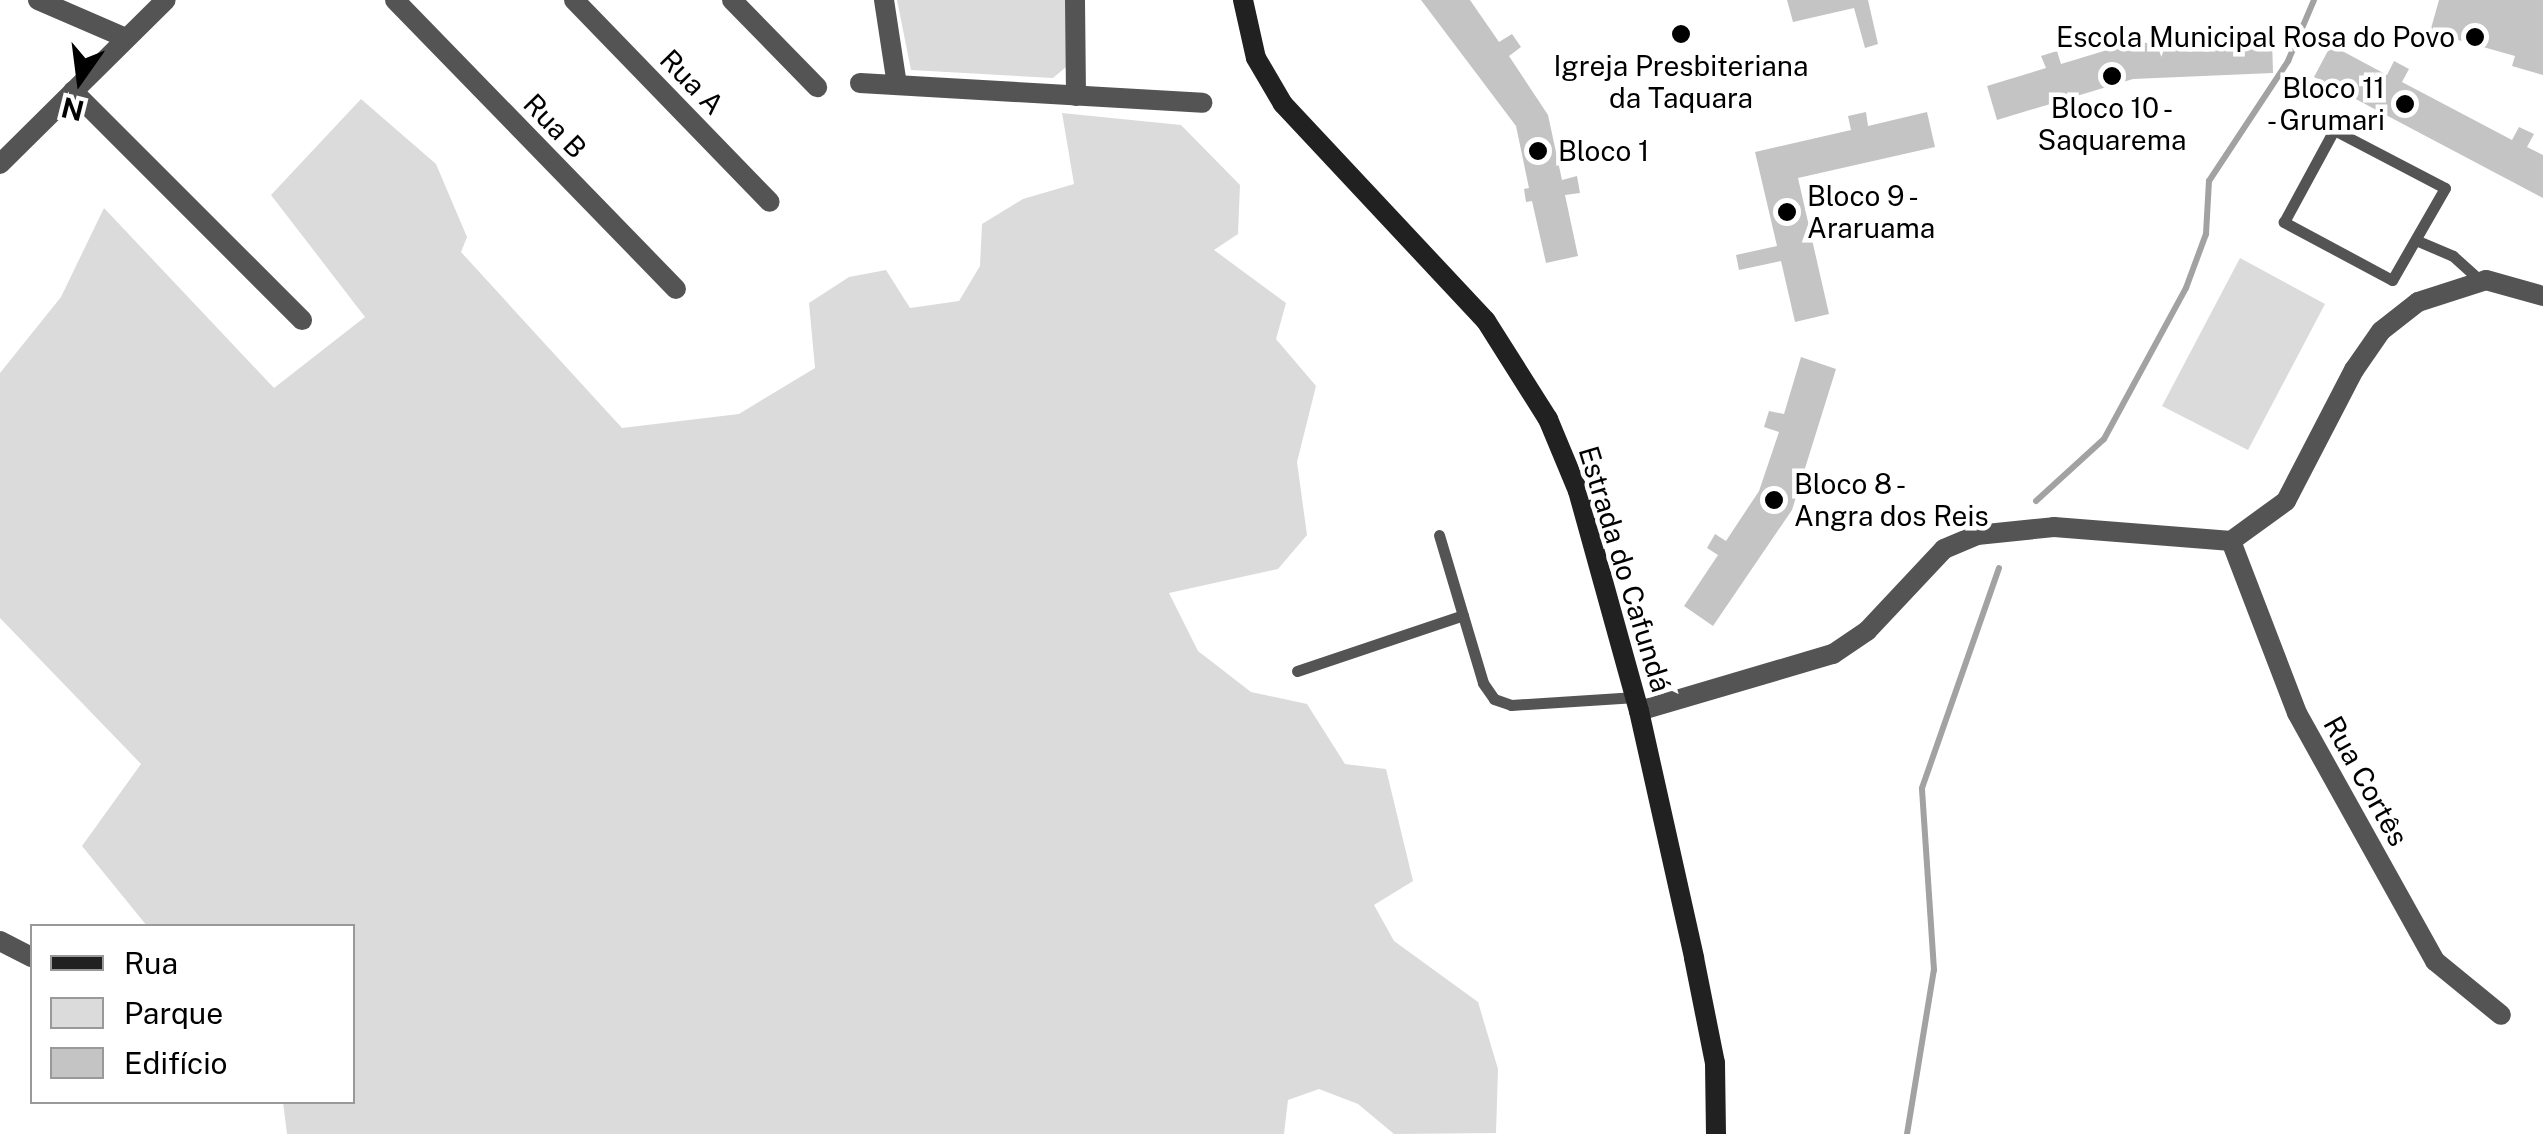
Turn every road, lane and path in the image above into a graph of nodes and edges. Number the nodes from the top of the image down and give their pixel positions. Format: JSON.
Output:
{"nodes":[{"id":1,"x":38,"y":0,"type":"edge"},
{"id":2,"x":166,"y":0,"type":"edge"},
{"id":3,"x":395,"y":0,"type":"edge"},
{"id":4,"x":574,"y":0,"type":"edge"},
{"id":5,"x":732,"y":0,"type":"edge"},
{"id":6,"x":884,"y":0,"type":"edge"},
{"id":7,"x":1075,"y":0,"type":"edge"},
{"id":8,"x":1243,"y":0,"type":"edge"},
{"id":9,"x":126,"y":38,"type":"junction"},
{"id":10,"x":860,"y":83,"type":"dead end"},
{"id":11,"x":897,"y":85,"type":"junction"},
{"id":12,"x":817,"y":87,"type":"dead end"},
{"id":13,"x":73,"y":91,"type":"junction"},
{"id":14,"x":1076,"y":96,"type":"junction"},
{"id":15,"x":1202,"y":104,"type":"dead end"},
{"id":16,"x":0,"y":164,"type":"edge"},
{"id":17,"x":770,"y":202,"type":"dead end"},
{"id":18,"x":2418,"y":240,"type":"junction"},
{"id":19,"x":2480,"y":280,"type":"junction"},
{"id":20,"x":676,"y":289,"type":"dead end"},
{"id":21,"x":2543,"y":296,"type":"edge"},
{"id":22,"x":302,"y":320,"type":"dead end"},
{"id":23,"x":1439,"y":535,"type":"dead end"},
{"id":24,"x":2232,"y":541,"type":"junction"},
{"id":25,"x":1463,"y":615,"type":"junction"},
{"id":26,"x":1297,"y":671,"type":"dead end"},
{"id":27,"x":1638,"y":704,"type":"junction"},
{"id":28,"x":0,"y":941,"type":"edge"},
{"id":29,"x":30,"y":956,"type":"edge"},
{"id":30,"x":2501,"y":1015,"type":"dead end"},
{"id":31,"x":1716,"y":1134,"type":"edge"}],
"edges":[{"from":1,"to":9,"type":"street"},
{"from":2,"to":9,"type":"street"},
{"from":3,"to":20,"type":"street","name":"Rua B"},
{"from":4,"to":17,"type":"street","name":"Rua A"},
{"from":5,"to":12,"type":"street"},
{"from":6,"to":11,"type":"street"},
{"from":7,"to":14,"type":"street"},
{"from":8,"to":27,"type":"main road","name":"Estrada do Cafundá"},
{"from":9,"to":13,"type":"street"},
{"from":10,"to":11,"type":"street"},
{"from":11,"to":14,"type":"street"},
{"from":13,"to":16,"type":"street"},
{"from":13,"to":22,"type":"street"},
{"from":14,"to":15,"type":"street"},
{"from":18,"to":18,"type":"lane"},
{"from":18,"to":19,"type":"lane"},
{"from":19,"to":21,"type":"street"},
{"from":19,"to":24,"type":"street"},
{"from":23,"to":25,"type":"lane"},
{"from":24,"to":27,"type":"street"},
{"from":24,"to":30,"type":"street","name":"Rua Cortês"},
{"from":25,"to":26,"type":"lane"},
{"from":25,"to":27,"type":"lane"},
{"from":27,"to":31,"type":"main road","name":"Estrada do Cafundá"},
{"from":28,"to":29,"type":"street"}]}
